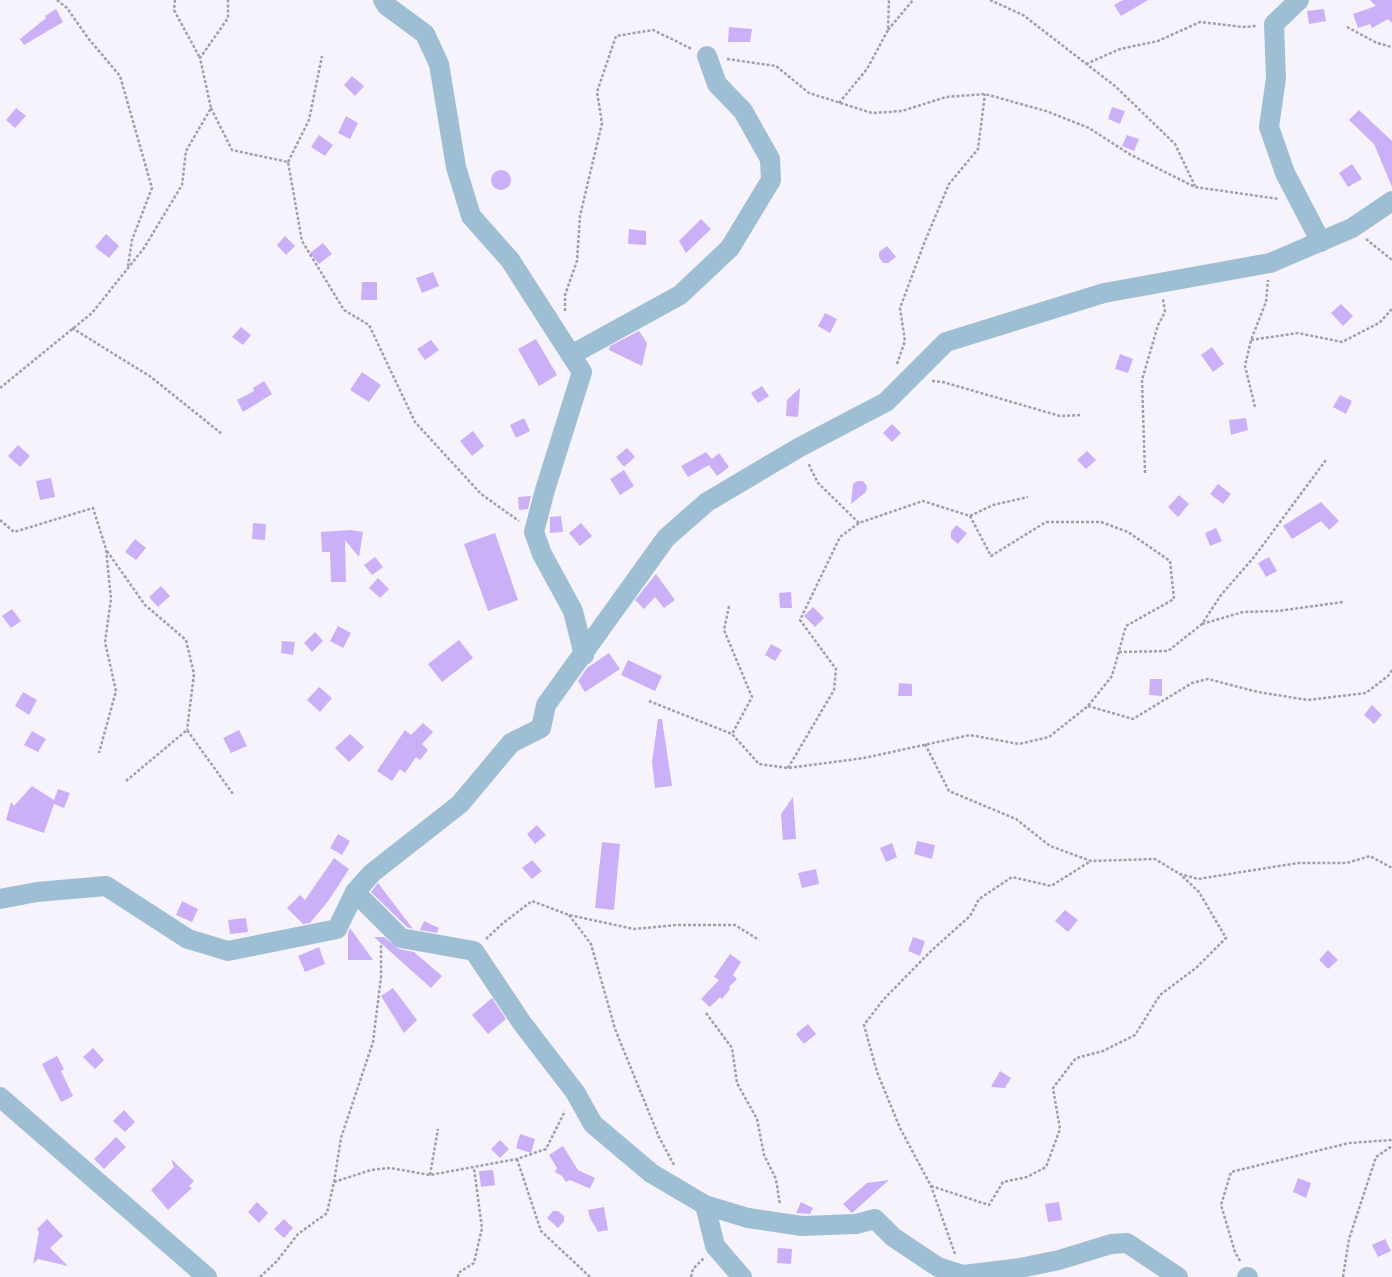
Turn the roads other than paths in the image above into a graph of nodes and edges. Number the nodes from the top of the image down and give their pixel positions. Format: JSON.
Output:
{"nodes":[{"id":1,"x":383,"y":0,"type":"edge"},
{"id":2,"x":1299,"y":0,"type":"edge"},
{"id":3,"x":707,"y":56,"type":"road end"},
{"id":4,"x":1392,"y":201,"type":"edge"},
{"id":5,"x":1321,"y":242,"type":"junction"},
{"id":6,"x":571,"y":355,"type":"junction"},
{"id":7,"x":584,"y":655,"type":"junction"},
{"id":8,"x":355,"y":892,"type":"junction"},
{"id":9,"x":0,"y":900,"type":"edge"},
{"id":10,"x":0,"y":1097,"type":"edge"},
{"id":11,"x":705,"y":1204,"type":"junction"},
{"id":12,"x":207,"y":1277,"type":"edge"},
{"id":13,"x":742,"y":1277,"type":"edge"},
{"id":14,"x":1178,"y":1277,"type":"edge"}],
"edges":[{"from":1,"to":6,"type":"street"},
{"from":2,"to":5,"type":"street"},
{"from":3,"to":6,"type":"street"},
{"from":4,"to":5,"type":"street"},
{"from":5,"to":7,"type":"street"},
{"from":6,"to":7,"type":"street"},
{"from":7,"to":8,"type":"street"},
{"from":8,"to":9,"type":"street"},
{"from":8,"to":11,"type":"street"},
{"from":10,"to":12,"type":"street"},
{"from":11,"to":13,"type":"street"},
{"from":11,"to":14,"type":"street"}]}
